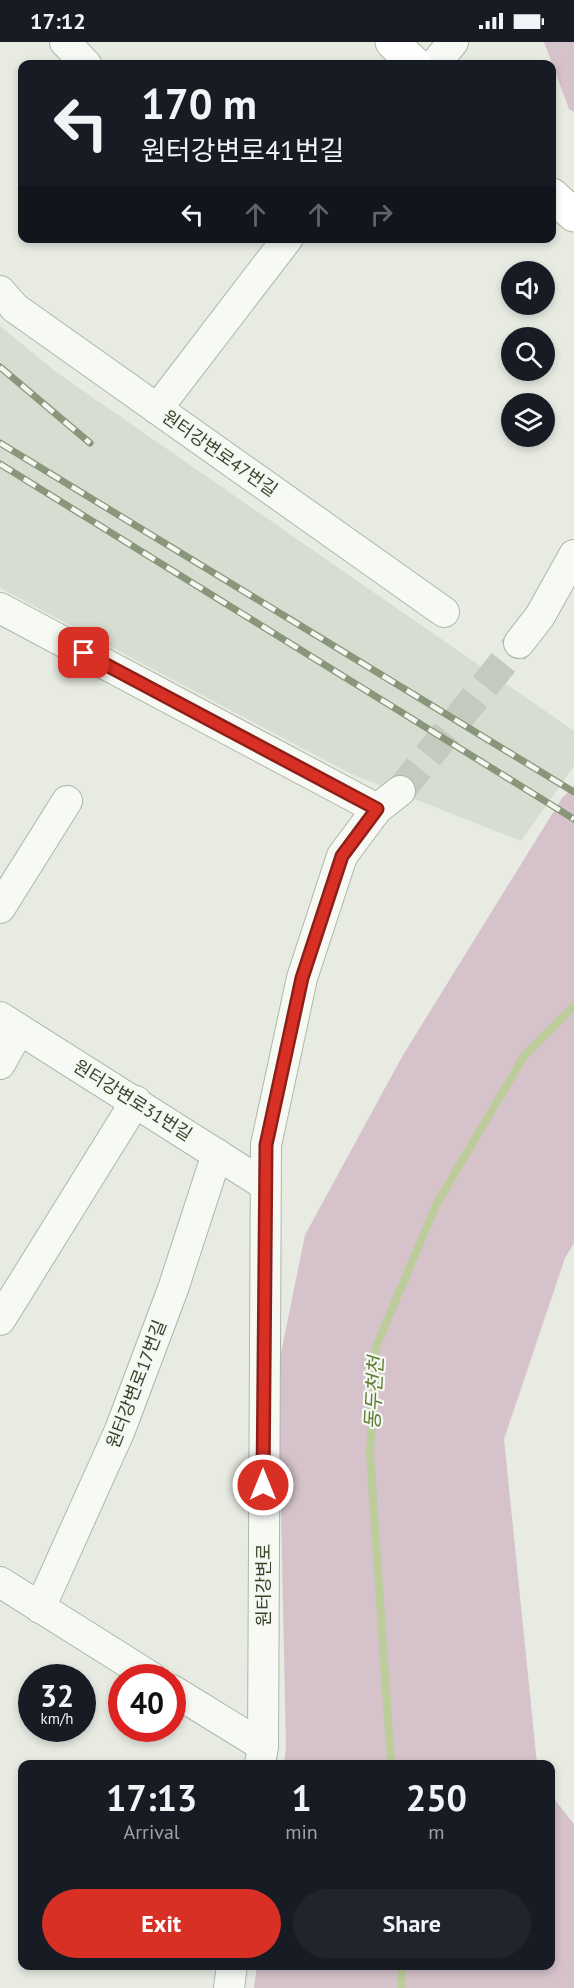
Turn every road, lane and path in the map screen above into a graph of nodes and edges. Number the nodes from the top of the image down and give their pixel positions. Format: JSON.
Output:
{"nodes":[{"id":1,"x":65,"y":42,"type":"edge"},
{"id":2,"x":392,"y":42,"type":"edge"},
{"id":3,"x":453,"y":42,"type":"edge"},
{"id":4,"x":83,"y":60,"type":"edge"},
{"id":5,"x":411,"y":60,"type":"edge"},
{"id":6,"x":438,"y":60,"type":"edge"},
{"id":7,"x":556,"y":199,"type":"edge"},
{"id":8,"x":574,"y":215,"type":"edge"},
{"id":9,"x":271,"y":245,"type":"edge"},
{"id":10,"x":0,"y":291,"type":"edge"},
{"id":11,"x":157,"y":409,"type":"junction"},
{"id":12,"x":574,"y":555,"type":"edge"},
{"id":13,"x":0,"y":608,"type":"edge"},
{"id":14,"x":444,"y":612,"type":"dead end"},
{"id":15,"x":519,"y":643,"type":"tunnel mouth"},
{"id":16,"x":67,"y":801,"type":"dead end"},
{"id":17,"x":0,"y":908,"type":"edge"},
{"id":18,"x":10,"y":1024,"type":"edge"},
{"id":19,"x":0,"y":1064,"type":"edge"},
{"id":20,"x":136,"y":1101,"type":"junction"},
{"id":21,"x":217,"y":1155,"type":"junction"},
{"id":22,"x":265,"y":1185,"type":"junction"},
{"id":23,"x":0,"y":1320,"type":"edge"},
{"id":24,"x":0,"y":1582,"type":"edge"},
{"id":25,"x":40,"y":1608,"type":"junction"},
{"id":26,"x":130,"y":1664,"type":"edge"},
{"id":27,"x":186,"y":1700,"type":"edge"},
{"id":28,"x":261,"y":1755,"type":"edge"},
{"id":29,"x":231,"y":1970,"type":"edge"},
{"id":30,"x":229,"y":1988,"type":"edge"}],
"edges":[{"from":1,"to":4,"type":"street"},
{"from":2,"to":5,"type":"main road"},
{"from":3,"to":6,"type":"street"},
{"from":7,"to":8,"type":"main road"},
{"from":9,"to":11,"type":"street"},
{"from":10,"to":11,"type":"street","name":"원터강변로47번길"},
{"from":11,"to":14,"type":"street","name":"원터강변로47번길"},
{"from":12,"to":15,"type":"street"},
{"from":13,"to":22,"type":"street","name":"원터강변로"},
{"from":16,"to":17,"type":"street"},
{"from":18,"to":19,"type":"street"},
{"from":18,"to":20,"type":"street","name":"원터강변로31번길"},
{"from":20,"to":21,"type":"street","name":"원터강변로31번길"},
{"from":20,"to":23,"type":"street"},
{"from":21,"to":22,"type":"street","name":"원터강변로31번길"},
{"from":21,"to":25,"type":"street","name":"원터강변로17번길"},
{"from":22,"to":28,"type":"street","name":"원터강변로"},
{"from":24,"to":25,"type":"street"},
{"from":25,"to":26,"type":"street"},
{"from":27,"to":28,"type":"street"},
{"from":29,"to":30,"type":"street"}]}
